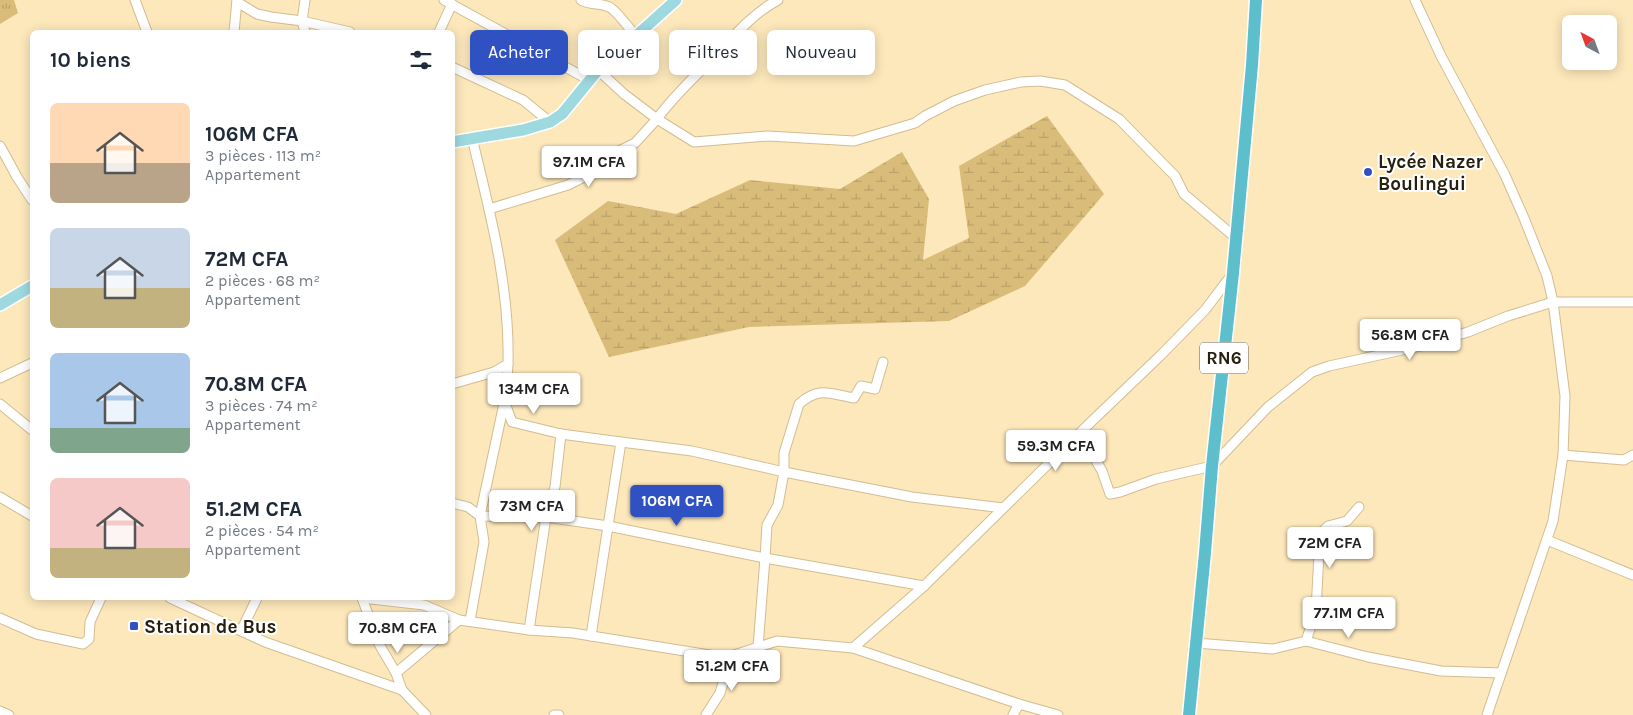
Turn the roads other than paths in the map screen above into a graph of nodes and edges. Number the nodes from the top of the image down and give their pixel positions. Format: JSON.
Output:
{"nodes":[{"id":1,"x":135,"y":0,"type":"edge"},
{"id":2,"x":305,"y":0,"type":"edge"},
{"id":3,"x":581,"y":0,"type":"edge"},
{"id":4,"x":676,"y":0,"type":"edge"},
{"id":5,"x":778,"y":0,"type":"edge"},
{"id":6,"x":1256,"y":0,"type":"edge"},
{"id":7,"x":1414,"y":0,"type":"edge"},
{"id":8,"x":238,"y":1,"type":"edge"},
{"id":9,"x":448,"y":2,"type":"edge"},
{"id":10,"x":302,"y":21,"type":"junction"},
{"id":11,"x":146,"y":30,"type":"edge"},
{"id":12,"x":234,"y":30,"type":"edge"},
{"id":13,"x":304,"y":30,"type":"edge"},
{"id":14,"x":341,"y":30,"type":"edge"},
{"id":15,"x":440,"y":30,"type":"edge"},
{"id":16,"x":630,"y":30,"type":"edge"},
{"id":17,"x":642,"y":30,"type":"edge"},
{"id":18,"x":455,"y":68,"type":"edge"},
{"id":19,"x":594,"y":75,"type":"edge"},
{"id":20,"x":603,"y":75,"type":"edge"},
{"id":21,"x":589,"y":80,"type":"junction"},
{"id":22,"x":657,"y":119,"type":"junction"},
{"id":23,"x":550,"y":122,"type":"junction"},
{"id":24,"x":472,"y":138,"type":"junction"},
{"id":25,"x":455,"y":141,"type":"edge"},
{"id":26,"x":0,"y":146,"type":"edge"},
{"id":27,"x":30,"y":197,"type":"edge"},
{"id":28,"x":489,"y":209,"type":"junction"},
{"id":29,"x":1236,"y":238,"type":"junction"},
{"id":30,"x":1233,"y":273,"type":"junction"},
{"id":31,"x":30,"y":287,"type":"edge"},
{"id":32,"x":1553,"y":302,"type":"junction"},
{"id":33,"x":1633,"y":302,"type":"edge"},
{"id":34,"x":0,"y":305,"type":"edge"},
{"id":35,"x":883,"y":362,"type":"dead end"},
{"id":36,"x":30,"y":364,"type":"edge"},
{"id":37,"x":508,"y":364,"type":"junction"},
{"id":38,"x":0,"y":378,"type":"edge"},
{"id":39,"x":455,"y":383,"type":"edge"},
{"id":40,"x":506,"y":394,"type":"junction"},
{"id":41,"x":0,"y":404,"type":"edge"},
{"id":42,"x":30,"y":428,"type":"edge"},
{"id":43,"x":561,"y":434,"type":"junction"},
{"id":44,"x":622,"y":442,"type":"junction"},
{"id":45,"x":1091,"y":452,"type":"dead end"},
{"id":46,"x":1563,"y":455,"type":"junction"},
{"id":47,"x":1633,"y":456,"type":"edge"},
{"id":48,"x":1212,"y":466,"type":"junction"},
{"id":49,"x":784,"y":472,"type":"junction"},
{"id":50,"x":0,"y":497,"type":"edge"},
{"id":51,"x":455,"y":504,"type":"edge"},
{"id":52,"x":1003,"y":508,"type":"junction"},
{"id":53,"x":1359,"y":508,"type":"dead end"},
{"id":54,"x":30,"y":515,"type":"edge"},
{"id":55,"x":480,"y":516,"type":"junction"},
{"id":56,"x":546,"y":517,"type":"junction"},
{"id":57,"x":608,"y":526,"type":"junction"},
{"id":58,"x":1547,"y":540,"type":"junction"},
{"id":59,"x":765,"y":558,"type":"junction"},
{"id":60,"x":1633,"y":575,"type":"edge"},
{"id":61,"x":924,"y":586,"type":"junction"},
{"id":62,"x":100,"y":600,"type":"edge"},
{"id":63,"x":174,"y":600,"type":"edge"},
{"id":64,"x":256,"y":600,"type":"edge"},
{"id":65,"x":363,"y":600,"type":"edge"},
{"id":66,"x":380,"y":600,"type":"edge"},
{"id":67,"x":0,"y":618,"type":"edge"},
{"id":68,"x":459,"y":620,"type":"junction"},
{"id":69,"x":470,"y":621,"type":"junction"},
{"id":70,"x":529,"y":630,"type":"junction"},
{"id":71,"x":241,"y":631,"type":"junction"},
{"id":72,"x":591,"y":636,"type":"junction"},
{"id":73,"x":1306,"y":641,"type":"junction"},
{"id":74,"x":1196,"y":643,"type":"junction"},
{"id":75,"x":758,"y":647,"type":"junction"},
{"id":76,"x":853,"y":648,"type":"junction"},
{"id":77,"x":731,"y":656,"type":"junction"},
{"id":78,"x":396,"y":673,"type":"junction"},
{"id":79,"x":1501,"y":673,"type":"junction"},
{"id":80,"x":402,"y":690,"type":"junction"},
{"id":81,"x":1019,"y":704,"type":"junction"},
{"id":82,"x":0,"y":711,"type":"edge"},
{"id":83,"x":9,"y":715,"type":"edge"},
{"id":84,"x":426,"y":715,"type":"edge"},
{"id":85,"x":554,"y":715,"type":"edge"},
{"id":86,"x":559,"y":715,"type":"edge"},
{"id":87,"x":706,"y":715,"type":"edge"},
{"id":88,"x":1013,"y":715,"type":"edge"},
{"id":89,"x":1058,"y":715,"type":"edge"},
{"id":90,"x":1189,"y":715,"type":"edge"},
{"id":91,"x":1487,"y":715,"type":"edge"}],
"edges":[{"from":1,"to":11,"type":"street"},
{"from":2,"to":10,"type":"street"},
{"from":3,"to":16,"type":"street"},
{"from":4,"to":17,"type":"main road"},
{"from":5,"to":22,"type":"street"},
{"from":6,"to":29,"type":"highway","number":"RN6"},
{"from":7,"to":32,"type":"street"},
{"from":8,"to":10,"type":"street"},
{"from":8,"to":12,"type":"street"},
{"from":9,"to":15,"type":"street"},
{"from":9,"to":21,"type":"street"},
{"from":10,"to":13,"type":"street"},
{"from":10,"to":14,"type":"street"},
{"from":18,"to":23,"type":"street"},
{"from":19,"to":21,"type":"main road"},
{"from":20,"to":22,"type":"street"},
{"from":21,"to":23,"type":"main road"},
{"from":22,"to":28,"type":"street"},
{"from":22,"to":29,"type":"street"},
{"from":23,"to":24,"type":"main road"},
{"from":24,"to":25,"type":"main road"},
{"from":24,"to":28,"type":"street"},
{"from":26,"to":27,"type":"street"},
{"from":28,"to":37,"type":"street"},
{"from":29,"to":30,"type":"highway","number":"RN6"},
{"from":30,"to":48,"type":"highway","number":"RN6"},
{"from":30,"to":52,"type":"street"},
{"from":31,"to":34,"type":"main road"},
{"from":32,"to":33,"type":"street"},
{"from":32,"to":46,"type":"street"},
{"from":32,"to":48,"type":"street"},
{"from":35,"to":49,"type":"street"},
{"from":36,"to":38,"type":"street"},
{"from":37,"to":39,"type":"street"},
{"from":37,"to":40,"type":"street"},
{"from":40,"to":43,"type":"street"},
{"from":40,"to":55,"type":"street"},
{"from":41,"to":42,"type":"street"},
{"from":43,"to":44,"type":"street"},
{"from":43,"to":56,"type":"street"},
{"from":44,"to":49,"type":"street"},
{"from":44,"to":57,"type":"street"},
{"from":45,"to":48,"type":"street"},
{"from":46,"to":47,"type":"street"},
{"from":46,"to":58,"type":"street"},
{"from":48,"to":74,"type":"highway","number":"RN6"},
{"from":49,"to":52,"type":"street"},
{"from":49,"to":59,"type":"street"},
{"from":50,"to":54,"type":"street"},
{"from":51,"to":55,"type":"street"},
{"from":52,"to":61,"type":"street"},
{"from":53,"to":73,"type":"street"},
{"from":55,"to":56,"type":"street"},
{"from":55,"to":69,"type":"street"},
{"from":56,"to":57,"type":"street"},
{"from":56,"to":70,"type":"street"},
{"from":57,"to":59,"type":"street"},
{"from":57,"to":72,"type":"street"},
{"from":58,"to":60,"type":"street"},
{"from":58,"to":79,"type":"street"},
{"from":59,"to":61,"type":"street"},
{"from":59,"to":75,"type":"street"},
{"from":61,"to":76,"type":"street"},
{"from":62,"to":67,"type":"street"},
{"from":63,"to":71,"type":"street"},
{"from":64,"to":71,"type":"street"},
{"from":65,"to":78,"type":"street"},
{"from":66,"to":68,"type":"street"},
{"from":68,"to":69,"type":"street"},
{"from":68,"to":78,"type":"street"},
{"from":69,"to":70,"type":"street"},
{"from":70,"to":72,"type":"street"},
{"from":71,"to":80,"type":"street"},
{"from":72,"to":77,"type":"street"},
{"from":73,"to":74,"type":"street"},
{"from":73,"to":79,"type":"street"},
{"from":74,"to":90,"type":"highway","number":"RN6"},
{"from":75,"to":76,"type":"street"},
{"from":75,"to":77,"type":"street"},
{"from":76,"to":81,"type":"street"},
{"from":77,"to":87,"type":"street"},
{"from":78,"to":80,"type":"street"},
{"from":79,"to":91,"type":"street"},
{"from":80,"to":84,"type":"street"},
{"from":81,"to":88,"type":"street"},
{"from":81,"to":89,"type":"street"},
{"from":82,"to":83,"type":"street"},
{"from":85,"to":86,"type":"street"}]}
